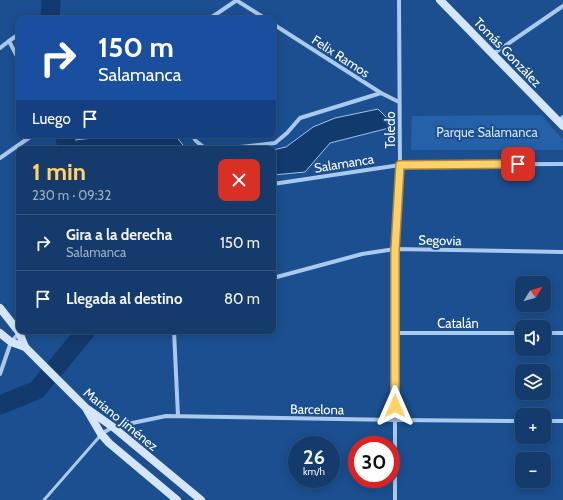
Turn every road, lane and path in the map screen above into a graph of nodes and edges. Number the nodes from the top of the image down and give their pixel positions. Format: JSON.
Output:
{"nodes":[{"id":1,"x":237,"y":0,"type":"edge"},
{"id":2,"x":399,"y":0,"type":"edge"},
{"id":3,"x":440,"y":0,"type":"edge"},
{"id":4,"x":563,"y":6,"type":"edge"},
{"id":5,"x":213,"y":16,"type":"edge"},
{"id":6,"x":261,"y":16,"type":"edge"},
{"id":7,"x":276,"y":26,"type":"edge"},
{"id":8,"x":16,"y":36,"type":"edge"},
{"id":9,"x":9,"y":41,"type":"junction"},
{"id":10,"x":0,"y":48,"type":"edge"},
{"id":11,"x":16,"y":54,"type":"edge"},
{"id":12,"x":493,"y":54,"type":"junction"},
{"id":13,"x":381,"y":93,"type":"junction"},
{"id":14,"x":399,"y":102,"type":"junction"},
{"id":15,"x":561,"y":121,"type":"edge"},
{"id":16,"x":29,"y":138,"type":"edge"},
{"id":17,"x":194,"y":138,"type":"edge"},
{"id":18,"x":17,"y":146,"type":"edge"},
{"id":19,"x":202,"y":146,"type":"edge"},
{"id":20,"x":249,"y":146,"type":"edge"},
{"id":21,"x":16,"y":147,"type":"edge"},
{"id":22,"x":0,"y":158,"type":"edge"},
{"id":23,"x":563,"y":164,"type":"edge"},
{"id":24,"x":400,"y":165,"type":"junction"},
{"id":25,"x":276,"y":184,"type":"edge"},
{"id":26,"x":395,"y":250,"type":"junction"},
{"id":27,"x":563,"y":252,"type":"edge"},
{"id":28,"x":276,"y":277,"type":"edge"},
{"id":29,"x":0,"y":308,"type":"edge"},
{"id":30,"x":16,"y":328,"type":"edge"},
{"id":31,"x":0,"y":333,"type":"edge"},
{"id":32,"x":395,"y":333,"type":"junction"},
{"id":33,"x":515,"y":333,"type":"edge"},
{"id":34,"x":551,"y":333,"type":"edge"},
{"id":35,"x":563,"y":333,"type":"edge"},
{"id":36,"x":17,"y":334,"type":"edge"},
{"id":37,"x":20,"y":334,"type":"edge"},
{"id":38,"x":174,"y":334,"type":"edge"},
{"id":39,"x":11,"y":342,"type":"junction"},
{"id":40,"x":27,"y":350,"type":"junction"},
{"id":41,"x":0,"y":374,"type":"edge"},
{"id":42,"x":86,"y":408,"type":"junction"},
{"id":43,"x":178,"y":416,"type":"junction"},
{"id":44,"x":395,"y":420,"type":"junction"},
{"id":45,"x":515,"y":420,"type":"edge"},
{"id":46,"x":551,"y":421,"type":"edge"},
{"id":47,"x":563,"y":421,"type":"edge"},
{"id":48,"x":113,"y":427,"type":"junction"},
{"id":49,"x":102,"y":434,"type":"junction"},
{"id":50,"x":44,"y":500,"type":"edge"},
{"id":51,"x":176,"y":500,"type":"edge"},
{"id":52,"x":201,"y":500,"type":"edge"},
{"id":53,"x":395,"y":500,"type":"edge"}],
"edges":[{"from":1,"to":5,"type":"street"},
{"from":1,"to":6,"type":"street"},
{"from":2,"to":14,"type":"street","name":"Toledo"},
{"from":3,"to":12,"type":"street","name":"Tomás González"},
{"from":4,"to":12,"type":"street"},
{"from":7,"to":13,"type":"street","name":"Felix Ramos"},
{"from":8,"to":9,"type":"street"},
{"from":9,"to":10,"type":"street"},
{"from":9,"to":11,"type":"street"},
{"from":12,"to":15,"type":"street","name":"Tomás González"},
{"from":13,"to":14,"type":"street","name":"Felix Ramos"},
{"from":13,"to":20,"type":"street"},
{"from":14,"to":24,"type":"street","name":"Toledo"},
{"from":16,"to":18,"type":"street"},
{"from":17,"to":19,"type":"street"},
{"from":21,"to":22,"type":"street"},
{"from":23,"to":24,"type":"street","name":"Salamanca"},
{"from":24,"to":25,"type":"street","name":"Salamanca"},
{"from":24,"to":26,"type":"street","name":"Toledo"},
{"from":26,"to":27,"type":"street","name":"Segovia"},
{"from":26,"to":28,"type":"street","name":"Segovia"},
{"from":26,"to":32,"type":"street","name":"Toledo"},
{"from":29,"to":30,"type":"street","name":"Mariano Jiménez"},
{"from":31,"to":39,"type":"street"},
{"from":32,"to":33,"type":"street","name":"Catalán"},
{"from":32,"to":44,"type":"street","name":"Toledo"},
{"from":34,"to":35,"type":"street"},
{"from":36,"to":39,"type":"street"},
{"from":37,"to":40,"type":"street","name":"Mariano Jiménez"},
{"from":38,"to":43,"type":"street"},
{"from":39,"to":40,"type":"street"},
{"from":39,"to":41,"type":"street"},
{"from":40,"to":42,"type":"street","name":"Mariano Jiménez"},
{"from":42,"to":48,"type":"street","name":"Mariano Jiménez"},
{"from":42,"to":49,"type":"street"},
{"from":43,"to":44,"type":"street","name":"Barcelona"},
{"from":43,"to":48,"type":"street","name":"Barcelona"},
{"from":44,"to":45,"type":"street","name":"Barcelona"},
{"from":44,"to":53,"type":"street","name":"Toledo"},
{"from":46,"to":47,"type":"street"},
{"from":48,"to":49,"type":"street"},
{"from":48,"to":52,"type":"street","name":"Mariano Jiménez"},
{"from":49,"to":50,"type":"lane"},
{"from":49,"to":51,"type":"street"}]}
